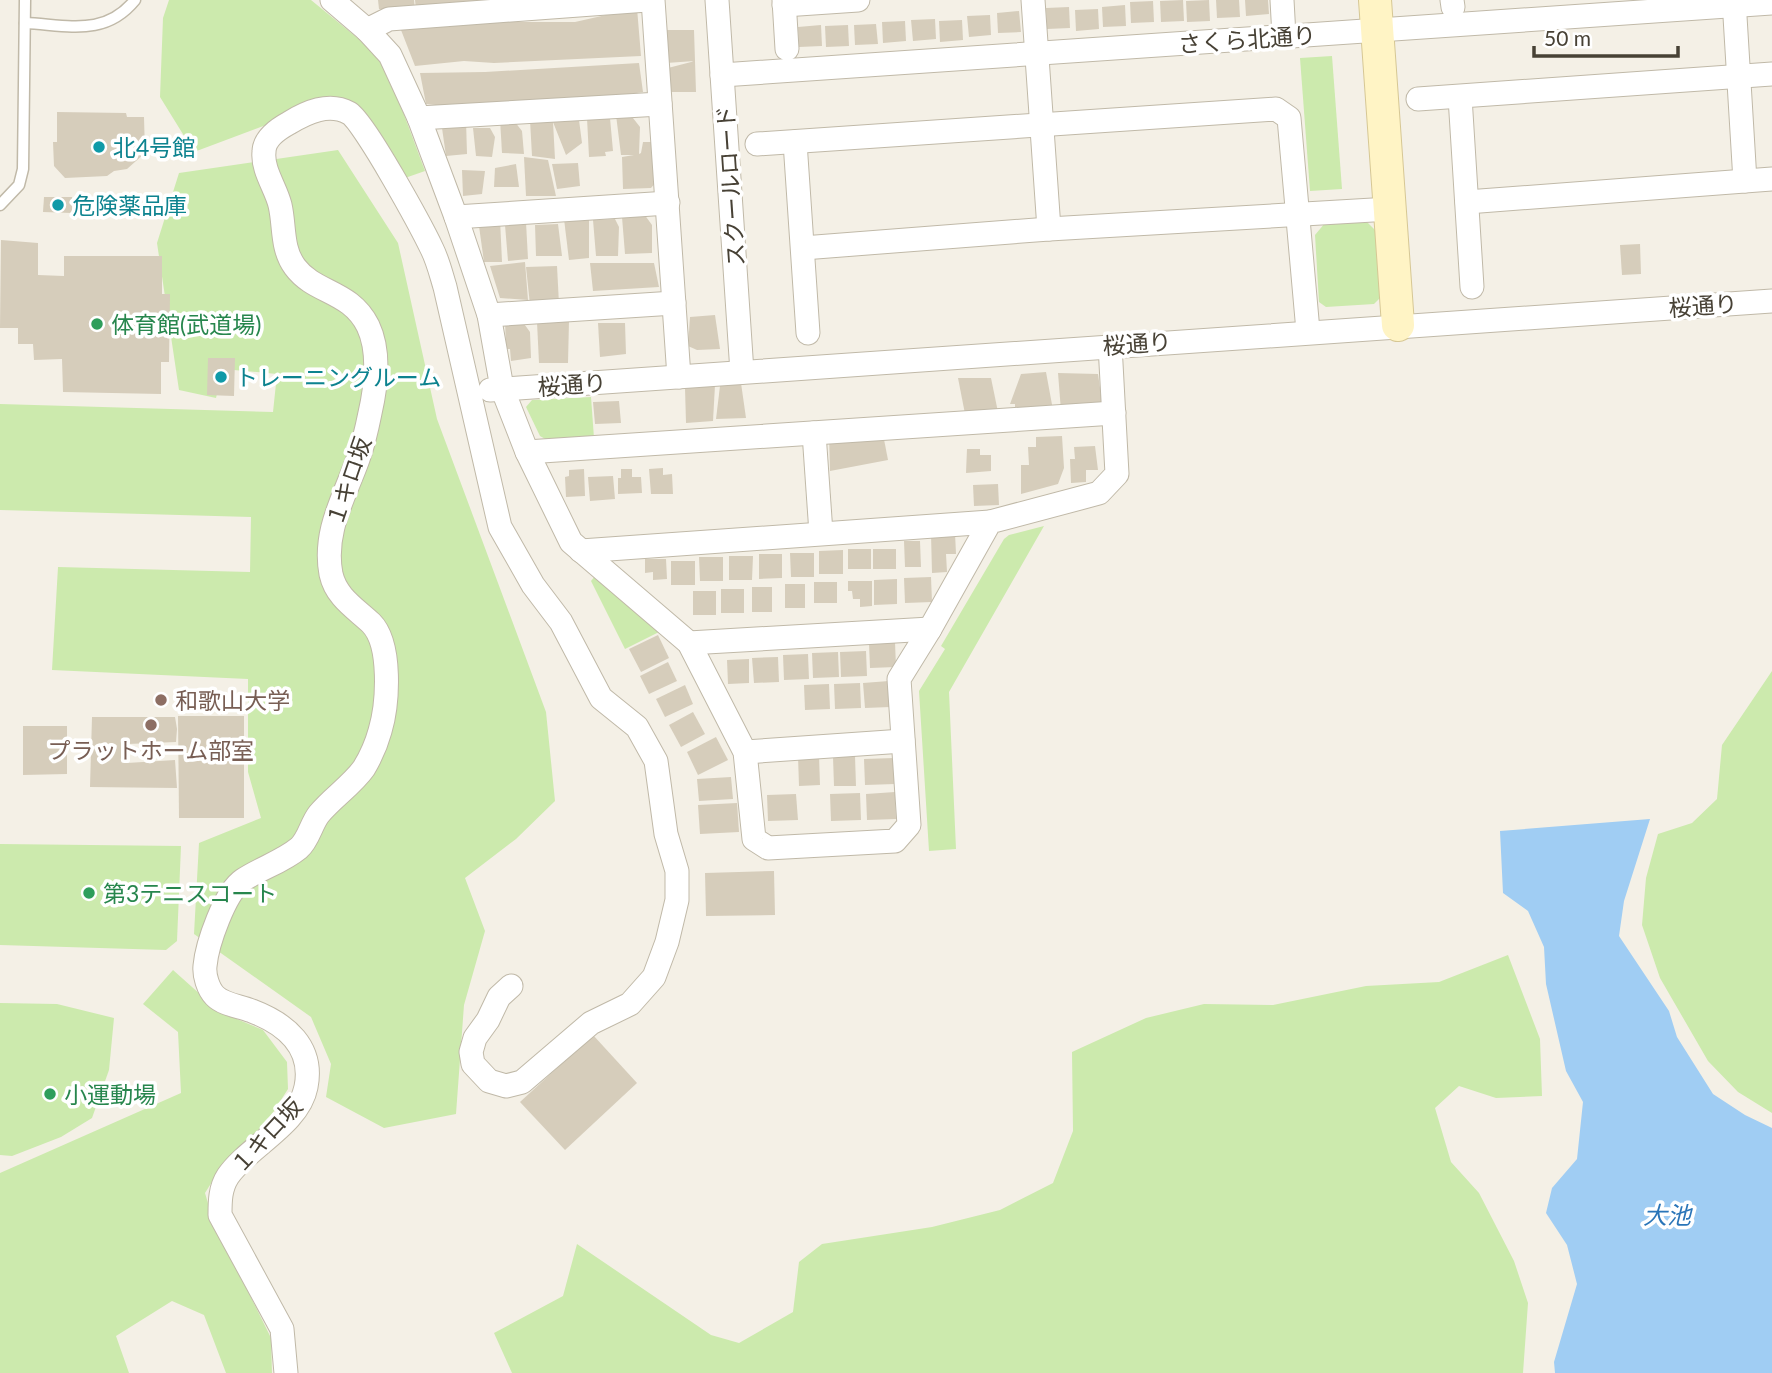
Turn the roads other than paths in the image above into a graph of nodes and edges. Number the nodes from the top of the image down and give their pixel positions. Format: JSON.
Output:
{"nodes":[{"id":1,"x":25,"y":0,"type":"edge"},
{"id":2,"x":135,"y":0,"type":"edge"},
{"id":3,"x":332,"y":0,"type":"edge"},
{"id":4,"x":647,"y":0,"type":"edge"},
{"id":5,"x":653,"y":0,"type":"edge"},
{"id":6,"x":717,"y":0,"type":"edge"},
{"id":7,"x":858,"y":0,"type":"edge"},
{"id":8,"x":1034,"y":0,"type":"edge"},
{"id":9,"x":1282,"y":0,"type":"edge"},
{"id":10,"x":784,"y":3,"type":"edge"},
{"id":11,"x":1734,"y":3,"type":"edge"},
{"id":12,"x":1772,"y":4,"type":"edge"},
{"id":13,"x":1377,"y":15,"type":"edge"},
{"id":14,"x":25,"y":23,"type":"junction"},
{"id":15,"x":367,"y":30,"type":"junction"},
{"id":16,"x":1284,"y":36,"type":"junction"},
{"id":17,"x":787,"y":49,"type":"dead end"},
{"id":18,"x":1037,"y":52,"type":"junction"},
{"id":19,"x":1772,"y":74,"type":"edge"},
{"id":20,"x":722,"y":75,"type":"junction"},
{"id":21,"x":1739,"y":77,"type":"junction"},
{"id":22,"x":1460,"y":97,"type":"junction"},
{"id":23,"x":1418,"y":99,"type":"dead end"},
{"id":24,"x":660,"y":104,"type":"junction"},
{"id":25,"x":419,"y":118,"type":"junction"},
{"id":26,"x":1042,"y":125,"type":"junction"},
{"id":27,"x":795,"y":142,"type":"junction"},
{"id":28,"x":757,"y":144,"type":"dead end"},
{"id":29,"x":1772,"y":179,"type":"edge"},
{"id":30,"x":1745,"y":181,"type":"junction"},
{"id":31,"x":1467,"y":202,"type":"junction"},
{"id":32,"x":668,"y":203,"type":"junction"},
{"id":33,"x":0,"y":205,"type":"edge"},
{"id":34,"x":1390,"y":209,"type":"junction"},
{"id":35,"x":1298,"y":214,"type":"junction"},
{"id":36,"x":456,"y":217,"type":"junction"},
{"id":37,"x":1049,"y":229,"type":"junction"},
{"id":38,"x":803,"y":248,"type":"junction"},
{"id":39,"x":1472,"y":287,"type":"dead end"},
{"id":40,"x":1772,"y":300,"type":"edge"},
{"id":41,"x":674,"y":303,"type":"junction"},
{"id":42,"x":489,"y":315,"type":"junction"},
{"id":43,"x":1398,"y":325,"type":"junction"},
{"id":44,"x":1308,"y":331,"type":"junction"},
{"id":45,"x":808,"y":333,"type":"dead end"},
{"id":46,"x":1110,"y":345,"type":"junction"},
{"id":47,"x":743,"y":372,"type":"junction"},
{"id":48,"x":679,"y":377,"type":"junction"},
{"id":49,"x":502,"y":388,"type":"junction"},
{"id":50,"x":468,"y":392,"type":"junction"},
{"id":51,"x":1114,"y":414,"type":"junction"},
{"id":52,"x":814,"y":433,"type":"junction"},
{"id":53,"x":527,"y":452,"type":"junction"},
{"id":54,"x":990,"y":522,"type":"junction"},
{"id":55,"x":821,"y":533,"type":"junction"},
{"id":56,"x":581,"y":551,"type":"junction"},
{"id":57,"x":930,"y":629,"type":"junction"},
{"id":58,"x":689,"y":643,"type":"junction"},
{"id":59,"x":903,"y":741,"type":"junction"},
{"id":60,"x":746,"y":752,"type":"junction"},
{"id":61,"x":511,"y":986,"type":"dead end"},
{"id":62,"x":286,"y":1373,"type":"edge"}],
"edges":[{"from":1,"to":14,"type":"lane"},
{"from":2,"to":14,"type":"lane"},
{"from":3,"to":15,"type":"street"},
{"from":4,"to":15,"type":"street"},
{"from":5,"to":24,"type":"street"},
{"from":6,"to":20,"type":"street","name":"スクールロード"},
{"from":7,"to":10,"type":"street"},
{"from":8,"to":18,"type":"street"},
{"from":9,"to":16,"type":"street"},
{"from":10,"to":17,"type":"street"},
{"from":11,"to":12,"type":"street","name":"さくら北通り"},
{"from":11,"to":13,"type":"street","name":"さくら北通り"},
{"from":11,"to":21,"type":"street"},
{"from":13,"to":16,"type":"street","name":"さくら北通り"},
{"from":13,"to":34,"type":"street"},
{"from":14,"to":33,"type":"lane"},
{"from":15,"to":25,"type":"street"},
{"from":16,"to":18,"type":"street","name":"さくら北通り"},
{"from":18,"to":20,"type":"street","name":"さくら北通り"},
{"from":18,"to":26,"type":"street"},
{"from":19,"to":21,"type":"street"},
{"from":20,"to":47,"type":"street","name":"スクールロード"},
{"from":21,"to":22,"type":"street"},
{"from":21,"to":30,"type":"street"},
{"from":22,"to":23,"type":"street"},
{"from":22,"to":31,"type":"street"},
{"from":24,"to":25,"type":"street"},
{"from":24,"to":32,"type":"street"},
{"from":25,"to":36,"type":"street"},
{"from":26,"to":27,"type":"street"},
{"from":26,"to":35,"type":"street"},
{"from":26,"to":37,"type":"street"},
{"from":27,"to":28,"type":"street"},
{"from":27,"to":38,"type":"street"},
{"from":29,"to":30,"type":"street"},
{"from":30,"to":31,"type":"street"},
{"from":31,"to":39,"type":"street"},
{"from":32,"to":36,"type":"street"},
{"from":32,"to":41,"type":"street"},
{"from":34,"to":35,"type":"street"},
{"from":34,"to":43,"type":"street"},
{"from":35,"to":37,"type":"street"},
{"from":35,"to":44,"type":"street"},
{"from":36,"to":42,"type":"street"},
{"from":37,"to":38,"type":"street"},
{"from":38,"to":45,"type":"street"},
{"from":40,"to":43,"type":"street","name":"桜通り"},
{"from":41,"to":42,"type":"street"},
{"from":41,"to":48,"type":"street"},
{"from":42,"to":49,"type":"street"},
{"from":43,"to":44,"type":"street","name":"桜通り"},
{"from":44,"to":46,"type":"street","name":"桜通り"},
{"from":46,"to":47,"type":"street","name":"桜通り"},
{"from":46,"to":51,"type":"street"},
{"from":47,"to":48,"type":"street","name":"桜通り"},
{"from":48,"to":49,"type":"street","name":"桜通り"},
{"from":49,"to":50,"type":"street","name":"桜通り"},
{"from":49,"to":53,"type":"street"},
{"from":50,"to":61,"type":"street"},
{"from":50,"to":62,"type":"street","name":"１キロ坂"},
{"from":51,"to":52,"type":"street"},
{"from":51,"to":54,"type":"street"},
{"from":52,"to":53,"type":"street"},
{"from":52,"to":55,"type":"street"},
{"from":53,"to":56,"type":"street"},
{"from":54,"to":55,"type":"street"},
{"from":54,"to":57,"type":"street"},
{"from":55,"to":56,"type":"street"},
{"from":56,"to":58,"type":"street"},
{"from":57,"to":58,"type":"street"},
{"from":57,"to":59,"type":"street"},
{"from":58,"to":60,"type":"street"},
{"from":59,"to":60,"type":"street"},
{"from":59,"to":60,"type":"street"}]}
